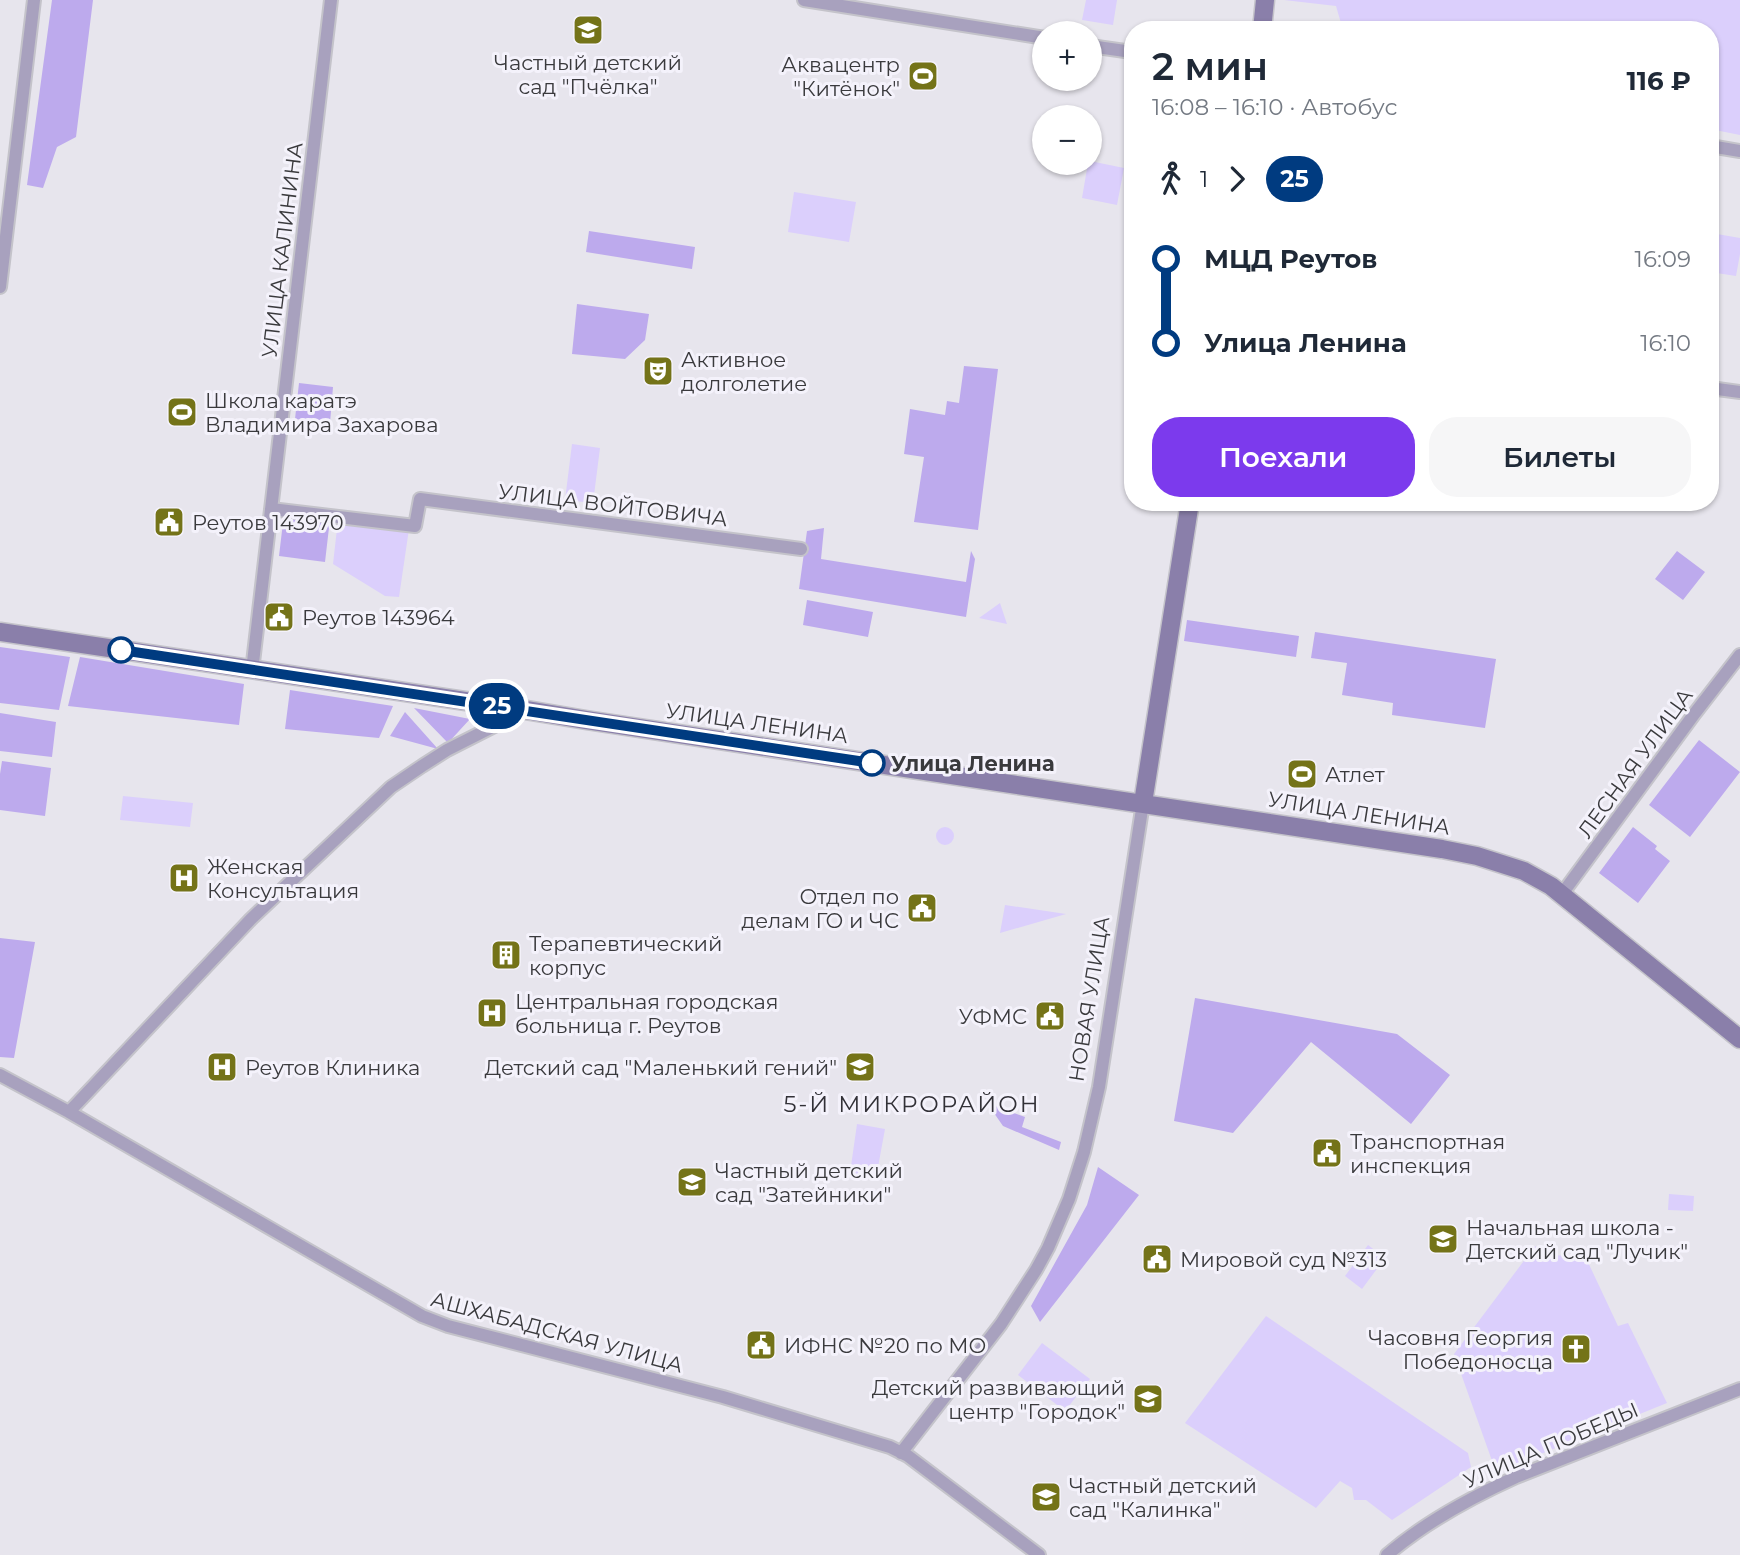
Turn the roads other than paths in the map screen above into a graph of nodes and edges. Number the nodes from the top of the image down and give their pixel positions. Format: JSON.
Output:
{"nodes":[{"id":1,"x":34,"y":0,"type":"edge"},
{"id":2,"x":331,"y":0,"type":"edge"},
{"id":3,"x":804,"y":0,"type":"edge"},
{"id":4,"x":1265,"y":0,"type":"edge"},
{"id":5,"x":1263,"y":21,"type":"edge"},
{"id":6,"x":1032,"y":36,"type":"edge"},
{"id":7,"x":1102,"y":48,"type":"edge"},
{"id":8,"x":1124,"y":51,"type":"edge"},
{"id":9,"x":1719,"y":148,"type":"edge"},
{"id":10,"x":1740,"y":151,"type":"edge"},
{"id":11,"x":0,"y":287,"type":"edge"},
{"id":12,"x":1719,"y":388,"type":"edge"},
{"id":13,"x":1740,"y":392,"type":"edge"},
{"id":14,"x":271,"y":509,"type":"junction"},
{"id":15,"x":1189,"y":511,"type":"edge"},
{"id":16,"x":802,"y":549,"type":"dead end"},
{"id":17,"x":0,"y":632,"type":"edge"},
{"id":18,"x":1740,"y":655,"type":"edge"},
{"id":19,"x":252,"y":671,"type":"junction"},
{"id":20,"x":526,"y":710,"type":"junction"},
{"id":21,"x":1143,"y":803,"type":"junction"},
{"id":22,"x":1562,"y":894,"type":"junction"},
{"id":23,"x":1740,"y":1039,"type":"edge"},
{"id":24,"x":0,"y":1074,"type":"edge"},
{"id":25,"x":69,"y":1112,"type":"junction"},
{"id":26,"x":1740,"y":1389,"type":"edge"},
{"id":27,"x":901,"y":1453,"type":"junction"},
{"id":28,"x":1040,"y":1555,"type":"edge"},
{"id":29,"x":1387,"y":1555,"type":"edge"}],
"edges":[{"from":1,"to":11,"type":"street"},
{"from":2,"to":14,"type":"street","name":"УЛИЦА КАЛИНИНА"},
{"from":3,"to":6,"type":"street"},
{"from":4,"to":5,"type":"street"},
{"from":7,"to":8,"type":"street"},
{"from":9,"to":10,"type":"street"},
{"from":12,"to":13,"type":"street"},
{"from":14,"to":16,"type":"street","name":"УЛИЦА ВОЙТОВИЧА"},
{"from":14,"to":19,"type":"street","name":"УЛИЦА КАЛИНИНА"},
{"from":15,"to":21,"type":"street","name":"НОВАЯ УЛИЦА"},
{"from":17,"to":19,"type":"street","name":"УЛИЦА ЛЕНИНА"},
{"from":18,"to":22,"type":"street","name":"ЛЕСНАЯ УЛИЦА"},
{"from":19,"to":20,"type":"street","name":"УЛИЦА ЛЕНИНА"},
{"from":20,"to":21,"type":"street","name":"УЛИЦА ЛЕНИНА"},
{"from":20,"to":25,"type":"street"},
{"from":21,"to":22,"type":"street","name":"УЛИЦА ЛЕНИНА"},
{"from":21,"to":27,"type":"street","name":"НОВАЯ УЛИЦА"},
{"from":22,"to":23,"type":"street","name":"УЛИЦА ЛЕНИНА"},
{"from":24,"to":25,"type":"street","name":"АШХАБАДСКАЯ УЛИЦА"},
{"from":25,"to":27,"type":"street","name":"АШХАБАДСКАЯ УЛИЦА"},
{"from":26,"to":29,"type":"street","name":"УЛИЦА ПОБЕДЫ"},
{"from":27,"to":28,"type":"street","name":"АШХАБАДСКАЯ УЛИЦА"}]}
